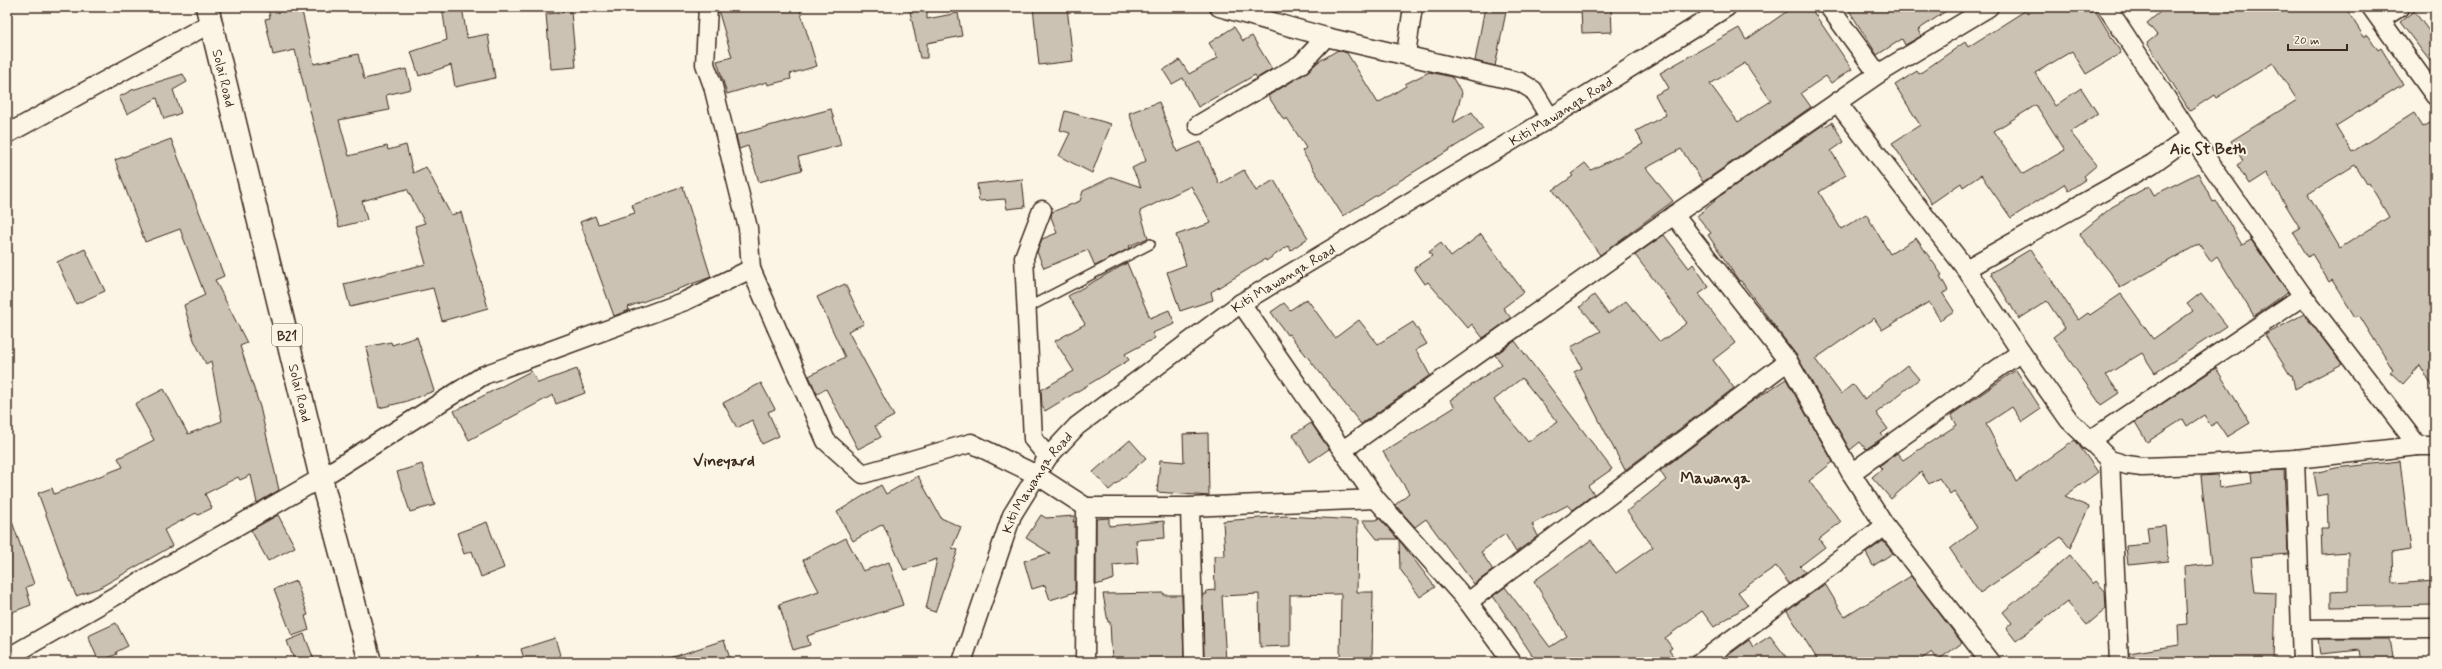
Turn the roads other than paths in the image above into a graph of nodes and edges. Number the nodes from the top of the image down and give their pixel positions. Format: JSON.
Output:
{"nodes":[{"id":1,"x":708,"y":7,"type":"edge"},
{"id":2,"x":1218,"y":7,"type":"edge"},
{"id":3,"x":1413,"y":7,"type":"edge"},
{"id":4,"x":1727,"y":7,"type":"edge"},
{"id":5,"x":1829,"y":7,"type":"edge"},
{"id":6,"x":1989,"y":7,"type":"edge"},
{"id":7,"x":2107,"y":7,"type":"edge"},
{"id":8,"x":2400,"y":7,"type":"edge"},
{"id":9,"x":2376,"y":13,"type":"edge"},
{"id":10,"x":209,"y":15,"type":"edge"},
{"id":11,"x":1326,"y":37,"type":"junction"},
{"id":12,"x":1406,"y":54,"type":"junction"},
{"id":13,"x":1878,"y":74,"type":"junction"},
{"id":14,"x":2435,"y":96,"type":"edge"},
{"id":15,"x":1837,"y":102,"type":"junction"},
{"id":16,"x":1550,"y":118,"type":"junction"},
{"id":17,"x":1198,"y":125,"type":"dead end"},
{"id":18,"x":7,"y":134,"type":"edge"},
{"id":19,"x":2190,"y":136,"type":"junction"},
{"id":20,"x":1042,"y":210,"type":"dead end"},
{"id":21,"x":1674,"y":214,"type":"junction"},
{"id":22,"x":1150,"y":244,"type":"dead end"},
{"id":23,"x":751,"y":269,"type":"junction"},
{"id":24,"x":1966,"y":269,"type":"junction"},
{"id":25,"x":2303,"y":296,"type":"junction"},
{"id":26,"x":1241,"y":303,"type":"junction"},
{"id":27,"x":1028,"y":308,"type":"junction"},
{"id":28,"x":2021,"y":352,"type":"junction"},
{"id":29,"x":1788,"y":361,"type":"junction"},
{"id":30,"x":2089,"y":441,"type":"junction"},
{"id":31,"x":2426,"y":446,"type":"edge"},
{"id":32,"x":1343,"y":450,"type":"junction"},
{"id":33,"x":1048,"y":457,"type":"junction"},
{"id":34,"x":2295,"y":459,"type":"junction"},
{"id":35,"x":2110,"y":460,"type":"junction"},
{"id":36,"x":1851,"y":473,"type":"junction"},
{"id":37,"x":1035,"y":474,"type":"junction"},
{"id":38,"x":321,"y":478,"type":"junction"},
{"id":39,"x":1376,"y":499,"type":"junction"},
{"id":40,"x":1086,"y":507,"type":"junction"},
{"id":41,"x":1190,"y":507,"type":"junction"},
{"id":42,"x":1885,"y":526,"type":"junction"},
{"id":43,"x":1468,"y":602,"type":"junction"},
{"id":44,"x":2435,"y":628,"type":"edge"},
{"id":45,"x":2301,"y":629,"type":"junction"},
{"id":46,"x":7,"y":658,"type":"edge"},
{"id":47,"x":370,"y":662,"type":"edge"},
{"id":48,"x":962,"y":662,"type":"edge"},
{"id":49,"x":1085,"y":662,"type":"edge"},
{"id":50,"x":1194,"y":662,"type":"edge"},
{"id":51,"x":1512,"y":662,"type":"edge"},
{"id":52,"x":1701,"y":662,"type":"edge"},
{"id":53,"x":1990,"y":662,"type":"edge"},
{"id":54,"x":2119,"y":662,"type":"edge"},
{"id":55,"x":2302,"y":662,"type":"edge"}],
"edges":[{"from":1,"to":23,"type":"street"},
{"from":2,"to":11,"type":"street"},
{"from":3,"to":12,"type":"street"},
{"from":4,"to":16,"type":"street","name":"Kiti Mawanga Road"},
{"from":5,"to":13,"type":"street"},
{"from":6,"to":13,"type":"street"},
{"from":7,"to":19,"type":"street"},
{"from":8,"to":9,"type":"street"},
{"from":9,"to":14,"type":"street"},
{"from":10,"to":18,"type":"street"},
{"from":10,"to":38,"type":"highway","name":"Solai Road","number":"B21"},
{"from":11,"to":12,"type":"street"},
{"from":11,"to":17,"type":"street"},
{"from":12,"to":16,"type":"street"},
{"from":13,"to":15,"type":"street"},
{"from":15,"to":21,"type":"street"},
{"from":15,"to":24,"type":"street"},
{"from":16,"to":26,"type":"street","name":"Kiti Mawanga Road"},
{"from":19,"to":24,"type":"street"},
{"from":19,"to":25,"type":"street"},
{"from":20,"to":27,"type":"street"},
{"from":21,"to":29,"type":"street"},
{"from":21,"to":32,"type":"street"},
{"from":22,"to":27,"type":"lane"},
{"from":23,"to":37,"type":"street"},
{"from":23,"to":38,"type":"street"},
{"from":24,"to":28,"type":"street"},
{"from":25,"to":30,"type":"street"},
{"from":25,"to":31,"type":"street"},
{"from":26,"to":32,"type":"street"},
{"from":26,"to":33,"type":"street","name":"Kiti Mawanga Road"},
{"from":27,"to":33,"type":"street"},
{"from":28,"to":30,"type":"street"},
{"from":28,"to":36,"type":"street"},
{"from":29,"to":36,"type":"street"},
{"from":29,"to":43,"type":"street"},
{"from":30,"to":35,"type":"street"},
{"from":31,"to":34,"type":"street"},
{"from":32,"to":39,"type":"street"},
{"from":33,"to":37,"type":"street","name":"Kiti Mawanga Road"},
{"from":34,"to":35,"type":"street"},
{"from":34,"to":45,"type":"street"},
{"from":35,"to":54,"type":"street"},
{"from":36,"to":42,"type":"street"},
{"from":37,"to":40,"type":"street"},
{"from":37,"to":48,"type":"street","name":"Kiti Mawanga Road"},
{"from":38,"to":46,"type":"street"},
{"from":38,"to":47,"type":"highway","name":"Solai Road","number":"B21"},
{"from":39,"to":41,"type":"street"},
{"from":39,"to":43,"type":"street"},
{"from":40,"to":41,"type":"street"},
{"from":40,"to":49,"type":"street"},
{"from":41,"to":50,"type":"street"},
{"from":42,"to":52,"type":"street"},
{"from":42,"to":53,"type":"street"},
{"from":43,"to":51,"type":"street"},
{"from":44,"to":45,"type":"street"},
{"from":45,"to":55,"type":"street"}]}
